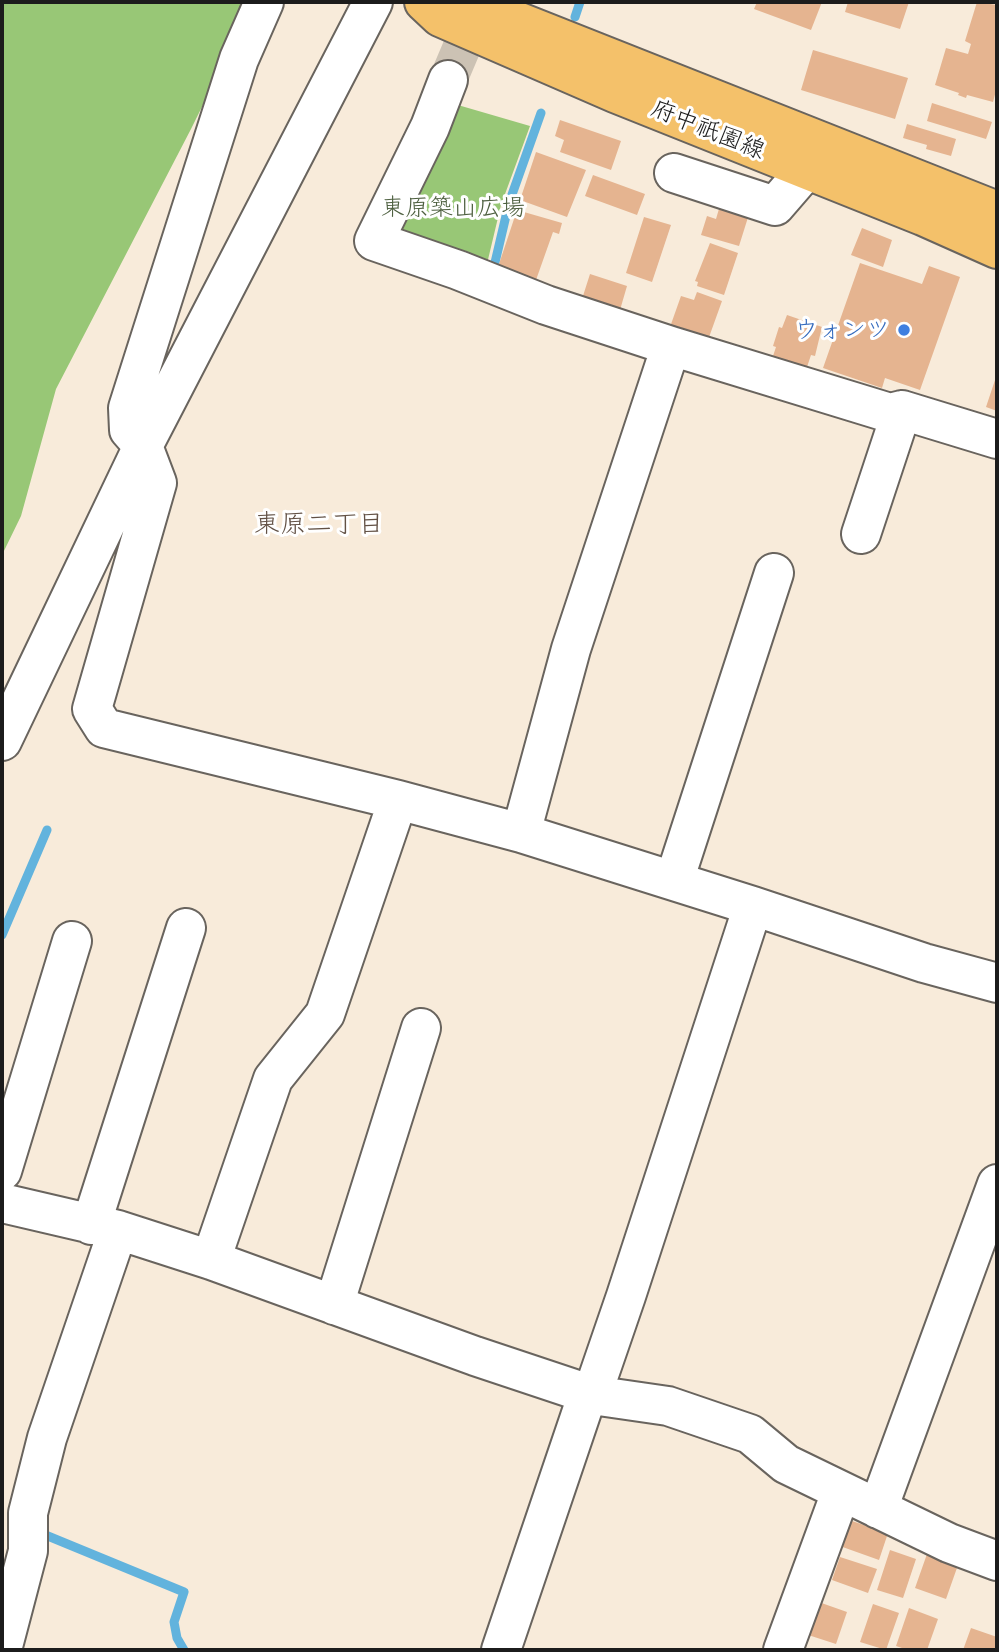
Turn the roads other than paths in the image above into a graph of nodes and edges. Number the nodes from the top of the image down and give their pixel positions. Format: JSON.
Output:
{"nodes":[{"id":1,"x":264,"y":2,"type":"edge"},
{"id":2,"x":373,"y":2,"type":"edge"},
{"id":3,"x":424,"y":2,"type":"edge"},
{"id":4,"x":469,"y":2,"type":"edge"},
{"id":5,"x":449,"y":80,"type":"tunnel mouth"},
{"id":6,"x":807,"y":169,"type":"junction"},
{"id":7,"x":674,"y":173,"type":"dead end"},
{"id":8,"x":997,"y":211,"type":"edge"},
{"id":9,"x":997,"y":249,"type":"edge"},
{"id":10,"x":671,"y":345,"type":"junction"},
{"id":11,"x":902,"y":410,"type":"junction"},
{"id":12,"x":997,"y":439,"type":"edge"},
{"id":13,"x":143,"y":446,"type":"junction"},
{"id":14,"x":862,"y":534,"type":"dead end"},
{"id":15,"x":774,"y":573,"type":"dead end"},
{"id":16,"x":2,"y":740,"type":"edge"},
{"id":17,"x":398,"y":800,"type":"junction"},
{"id":18,"x":522,"y":833,"type":"junction"},
{"id":19,"x":674,"y":881,"type":"junction"},
{"id":20,"x":752,"y":906,"type":"junction"},
{"id":21,"x":186,"y":928,"type":"dead end"},
{"id":22,"x":72,"y":942,"type":"dead end"},
{"id":23,"x":997,"y":983,"type":"edge"},
{"id":24,"x":421,"y":1028,"type":"dead end"},
{"id":25,"x":2,"y":1171,"type":"edge"},
{"id":26,"x":997,"y":1184,"type":"edge"},
{"id":27,"x":2,"y":1203,"type":"edge"},
{"id":28,"x":104,"y":1227,"type":"junction"},
{"id":29,"x":211,"y":1260,"type":"junction"},
{"id":30,"x":334,"y":1305,"type":"junction"},
{"id":31,"x":592,"y":1395,"type":"junction"},
{"id":32,"x":841,"y":1492,"type":"junction"},
{"id":33,"x":878,"y":1509,"type":"junction"},
{"id":34,"x":997,"y":1561,"type":"edge"},
{"id":35,"x":2,"y":1650,"type":"edge"},
{"id":36,"x":501,"y":1650,"type":"edge"},
{"id":37,"x":783,"y":1650,"type":"edge"}],
"edges":[{"from":1,"to":13,"type":"street"},
{"from":2,"to":13,"type":"street"},
{"from":3,"to":6,"type":"main road","name":"府中祇園線"},
{"from":4,"to":8,"type":"main road","name":"府中祇園線"},
{"from":5,"to":10,"type":"street"},
{"from":6,"to":7,"type":"street"},
{"from":6,"to":9,"type":"main road","name":"府中祇園線"},
{"from":10,"to":11,"type":"street"},
{"from":10,"to":18,"type":"street"},
{"from":11,"to":12,"type":"street"},
{"from":11,"to":14,"type":"street"},
{"from":13,"to":16,"type":"street"},
{"from":13,"to":17,"type":"street"},
{"from":15,"to":19,"type":"street"},
{"from":17,"to":18,"type":"street"},
{"from":17,"to":29,"type":"street"},
{"from":18,"to":19,"type":"street"},
{"from":19,"to":20,"type":"street"},
{"from":20,"to":23,"type":"street"},
{"from":20,"to":31,"type":"street"},
{"from":21,"to":28,"type":"street"},
{"from":22,"to":25,"type":"street"},
{"from":24,"to":30,"type":"street"},
{"from":26,"to":33,"type":"street"},
{"from":27,"to":28,"type":"street"},
{"from":28,"to":29,"type":"street"},
{"from":28,"to":35,"type":"street"},
{"from":29,"to":30,"type":"street"},
{"from":30,"to":31,"type":"street"},
{"from":31,"to":32,"type":"street"},
{"from":31,"to":36,"type":"street"},
{"from":32,"to":33,"type":"street"},
{"from":32,"to":37,"type":"street"},
{"from":33,"to":34,"type":"street"}]}
